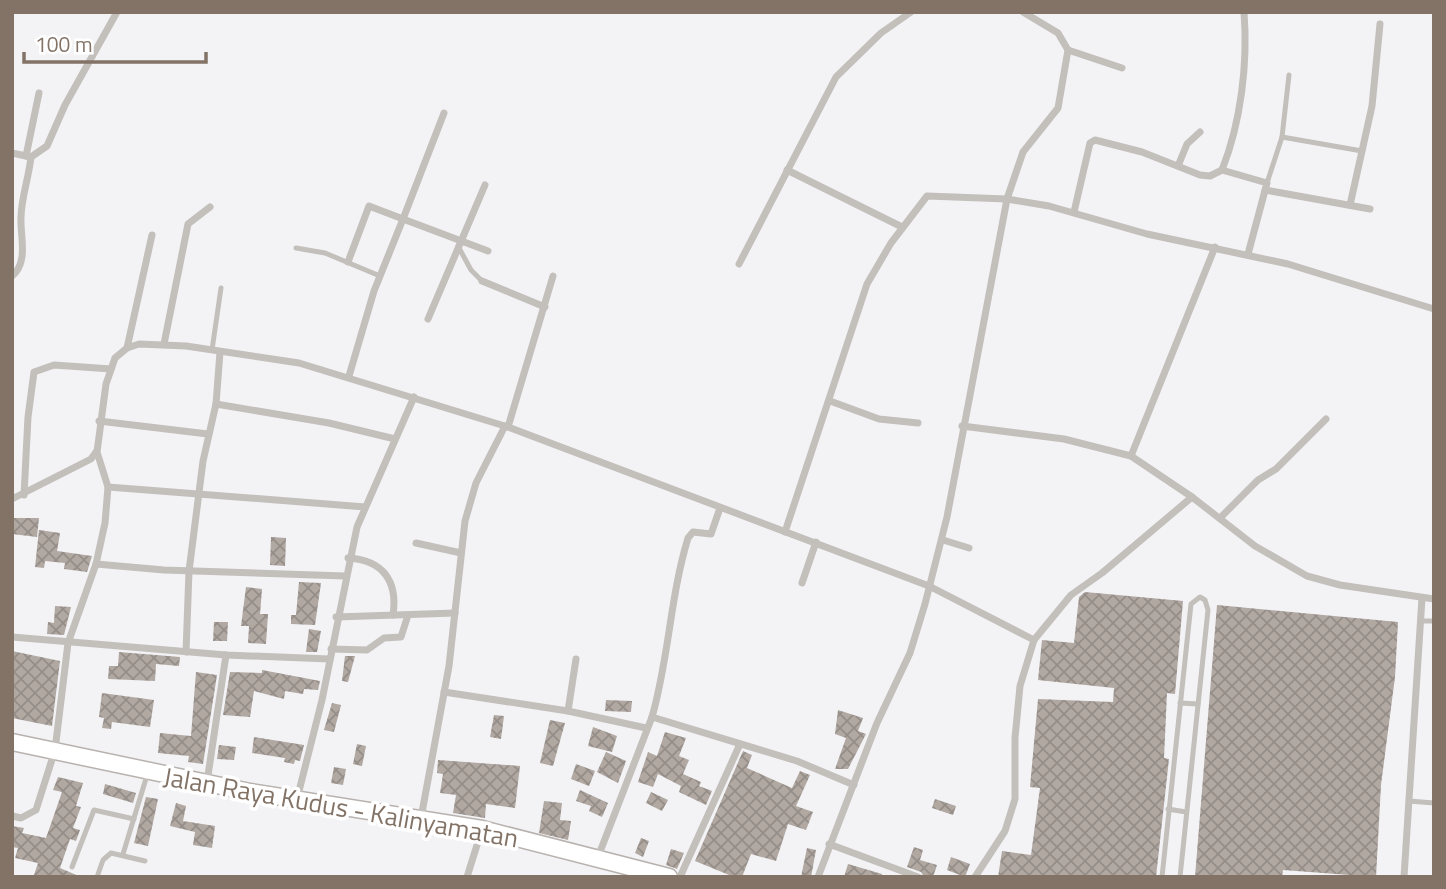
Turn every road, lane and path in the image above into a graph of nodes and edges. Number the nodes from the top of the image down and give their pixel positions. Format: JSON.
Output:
{"nodes":[{"id":1,"x":117,"y":12,"type":"edge"},
{"id":2,"x":911,"y":12,"type":"edge"},
{"id":3,"x":1023,"y":12,"type":"edge"},
{"id":4,"x":1244,"y":12,"type":"edge"},
{"id":5,"x":1380,"y":24,"type":"dead end"},
{"id":6,"x":1068,"y":50,"type":"junction"},
{"id":7,"x":1122,"y":68,"type":"dead end"},
{"id":8,"x":1289,"y":75,"type":"dead end"},
{"id":9,"x":39,"y":93,"type":"dead end"},
{"id":10,"x":444,"y":113,"type":"dead end"},
{"id":11,"x":1200,"y":132,"type":"dead end"},
{"id":12,"x":1282,"y":137,"type":"junction"},
{"id":13,"x":1362,"y":151,"type":"junction"},
{"id":14,"x":12,"y":153,"type":"edge"},
{"id":15,"x":29,"y":157,"type":"junction"},
{"id":16,"x":1178,"y":166,"type":"junction"},
{"id":17,"x":787,"y":170,"type":"junction"},
{"id":18,"x":1222,"y":170,"type":"junction"},
{"id":19,"x":485,"y":185,"type":"dead end"},
{"id":20,"x":1266,"y":186,"type":"junction"},
{"id":21,"x":1007,"y":199,"type":"junction"},
{"id":22,"x":1350,"y":205,"type":"junction"},
{"id":23,"x":210,"y":207,"type":"dead end"},
{"id":24,"x":1370,"y":209,"type":"dead end"},
{"id":25,"x":1074,"y":212,"type":"junction"},
{"id":26,"x":403,"y":219,"type":"junction"},
{"id":27,"x":902,"y":227,"type":"junction"},
{"id":28,"x":152,"y":235,"type":"dead end"},
{"id":29,"x":459,"y":243,"type":"junction"},
{"id":30,"x":1215,"y":247,"type":"junction"},
{"id":31,"x":296,"y":248,"type":"dead end"},
{"id":32,"x":488,"y":251,"type":"dead end"},
{"id":33,"x":1248,"y":254,"type":"junction"},
{"id":34,"x":348,"y":262,"type":"junction"},
{"id":35,"x":739,"y":264,"type":"dead end"},
{"id":36,"x":12,"y":276,"type":"edge"},
{"id":37,"x":380,"y":276,"type":"junction"},
{"id":38,"x":553,"y":276,"type":"dead end"},
{"id":39,"x":482,"y":281,"type":"joint"},
{"id":40,"x":221,"y":288,"type":"dead end"},
{"id":41,"x":545,"y":307,"type":"junction"},
{"id":42,"x":1434,"y":309,"type":"edge"},
{"id":43,"x":428,"y":319,"type":"dead end"},
{"id":44,"x":164,"y":344,"type":"junction"},
{"id":45,"x":127,"y":348,"type":"junction"},
{"id":46,"x":216,"y":351,"type":"junction"},
{"id":47,"x":111,"y":369,"type":"junction"},
{"id":48,"x":349,"y":376,"type":"junction"},
{"id":49,"x":414,"y":397,"type":"junction"},
{"id":50,"x":830,"y":401,"type":"junction"},
{"id":51,"x":216,"y":404,"type":"junction"},
{"id":52,"x":1326,"y":419,"type":"dead end"},
{"id":53,"x":99,"y":421,"type":"junction"},
{"id":54,"x":918,"y":423,"type":"dead end"},
{"id":55,"x":507,"y":426,"type":"junction"},
{"id":56,"x":962,"y":426,"type":"junction"},
{"id":57,"x":208,"y":434,"type":"junction"},
{"id":58,"x":395,"y":439,"type":"junction"},
{"id":59,"x":97,"y":452,"type":"junction"},
{"id":60,"x":1131,"y":456,"type":"junction"},
{"id":61,"x":108,"y":487,"type":"junction"},
{"id":62,"x":199,"y":494,"type":"junction"},
{"id":63,"x":24,"y":495,"type":"junction"},
{"id":64,"x":1192,"y":497,"type":"junction"},
{"id":65,"x":12,"y":499,"type":"edge"},
{"id":66,"x":365,"y":507,"type":"junction"},
{"id":67,"x":719,"y":508,"type":"junction"},
{"id":68,"x":1220,"y":518,"type":"junction"},
{"id":69,"x":785,"y":532,"type":"junction"},
{"id":70,"x":943,"y":540,"type":"junction"},
{"id":71,"x":816,"y":542,"type":"junction"},
{"id":72,"x":416,"y":544,"type":"dead end"},
{"id":73,"x":969,"y":548,"type":"dead end"},
{"id":74,"x":461,"y":552,"type":"junction"},
{"id":75,"x":348,"y":558,"type":"junction"},
{"id":76,"x":96,"y":564,"type":"junction"},
{"id":77,"x":189,"y":571,"type":"junction"},
{"id":78,"x":345,"y":576,"type":"junction"},
{"id":79,"x":802,"y":583,"type":"dead end"},
{"id":80,"x":929,"y":586,"type":"junction"},
{"id":81,"x":1422,"y":597,"type":"junction"},
{"id":82,"x":1434,"y":600,"type":"edge"},
{"id":83,"x":455,"y":613,"type":"junction"},
{"id":84,"x":393,"y":615,"type":"junction"},
{"id":85,"x":408,"y":615,"type":"junction"},
{"id":86,"x":337,"y":617,"type":"junction"},
{"id":87,"x":1420,"y":621,"type":"junction"},
{"id":88,"x":1434,"y":621,"type":"edge"},
{"id":89,"x":12,"y":637,"type":"edge"},
{"id":90,"x":1034,"y":640,"type":"junction"},
{"id":91,"x":68,"y":643,"type":"junction"},
{"id":92,"x":331,"y":649,"type":"junction"},
{"id":93,"x":186,"y":652,"type":"junction"},
{"id":94,"x":226,"y":655,"type":"junction"},
{"id":95,"x":329,"y":659,"type":"junction"},
{"id":96,"x":576,"y":659,"type":"dead end"},
{"id":97,"x":444,"y":692,"type":"junction"},
{"id":98,"x":1180,"y":703,"type":"junction"},
{"id":99,"x":1198,"y":704,"type":"junction"},
{"id":100,"x":568,"y":711,"type":"junction"},
{"id":101,"x":652,"y":718,"type":"junction"},
{"id":102,"x":646,"y":728,"type":"junction"},
{"id":103,"x":12,"y":742,"type":"edge"},
{"id":104,"x":740,"y":744,"type":"junction"},
{"id":105,"x":55,"y":750,"type":"junction"},
{"id":106,"x":148,"y":772,"type":"junction"},
{"id":107,"x":207,"y":782,"type":"junction"},
{"id":108,"x":854,"y":785,"type":"junction"},
{"id":109,"x":297,"y":799,"type":"junction"},
{"id":110,"x":1409,"y":801,"type":"junction"},
{"id":111,"x":1434,"y":803,"type":"edge"},
{"id":112,"x":1168,"y":809,"type":"junction"},
{"id":113,"x":1186,"y":812,"type":"junction"},
{"id":114,"x":12,"y":816,"type":"edge"},
{"id":115,"x":421,"y":818,"type":"junction"},
{"id":116,"x":134,"y":819,"type":"junction"},
{"id":117,"x":482,"y":829,"type":"junction"},
{"id":118,"x":829,"y":844,"type":"junction"},
{"id":119,"x":123,"y":854,"type":"junction"},
{"id":120,"x":598,"y":857,"type":"junction"},
{"id":121,"x":145,"y":861,"type":"dead end"},
{"id":122,"x":72,"y":867,"type":"dead end"},
{"id":123,"x":97,"y":877,"type":"edge"},
{"id":124,"x":467,"y":877,"type":"edge"},
{"id":125,"x":668,"y":877,"type":"edge"},
{"id":126,"x":680,"y":877,"type":"edge"},
{"id":127,"x":818,"y":877,"type":"edge"},
{"id":128,"x":918,"y":877,"type":"edge"},
{"id":129,"x":975,"y":877,"type":"edge"},
{"id":130,"x":1162,"y":877,"type":"edge"},
{"id":131,"x":1180,"y":877,"type":"edge"},
{"id":132,"x":1404,"y":877,"type":"edge"}],
"edges":[{"from":1,"to":15,"type":"street"},
{"from":2,"to":17,"type":"street"},
{"from":3,"to":6,"type":"street"},
{"from":4,"to":18,"type":"street"},
{"from":5,"to":13,"type":"street"},
{"from":6,"to":7,"type":"street"},
{"from":6,"to":21,"type":"street"},
{"from":8,"to":12,"type":"lane"},
{"from":9,"to":15,"type":"street"},
{"from":10,"to":26,"type":"street"},
{"from":11,"to":16,"type":"street"},
{"from":12,"to":13,"type":"lane"},
{"from":12,"to":20,"type":"lane"},
{"from":13,"to":22,"type":"street"},
{"from":14,"to":15,"type":"street"},
{"from":15,"to":36,"type":"street"},
{"from":16,"to":18,"type":"street"},
{"from":16,"to":25,"type":"street"},
{"from":17,"to":27,"type":"street"},
{"from":17,"to":35,"type":"street"},
{"from":18,"to":20,"type":"street"},
{"from":19,"to":29,"type":"street"},
{"from":20,"to":22,"type":"street"},
{"from":20,"to":33,"type":"street"},
{"from":21,"to":25,"type":"street"},
{"from":21,"to":27,"type":"street"},
{"from":21,"to":56,"type":"street"},
{"from":22,"to":24,"type":"street"},
{"from":23,"to":44,"type":"street"},
{"from":25,"to":30,"type":"street"},
{"from":26,"to":29,"type":"street"},
{"from":26,"to":34,"type":"street"},
{"from":26,"to":37,"type":"street"},
{"from":27,"to":50,"type":"street"},
{"from":28,"to":45,"type":"street"},
{"from":29,"to":32,"type":"street"},
{"from":29,"to":39,"type":"lane"},
{"from":29,"to":43,"type":"street"},
{"from":30,"to":33,"type":"street"},
{"from":30,"to":60,"type":"street"},
{"from":31,"to":34,"type":"lane"},
{"from":33,"to":42,"type":"street"},
{"from":34,"to":37,"type":"lane"},
{"from":37,"to":48,"type":"street"},
{"from":38,"to":41,"type":"street"},
{"from":39,"to":41,"type":"street"},
{"from":40,"to":46,"type":"lane"},
{"from":41,"to":55,"type":"street"},
{"from":44,"to":45,"type":"street"},
{"from":44,"to":46,"type":"street"},
{"from":45,"to":47,"type":"street"},
{"from":46,"to":48,"type":"street"},
{"from":46,"to":51,"type":"street"},
{"from":47,"to":53,"type":"street"},
{"from":47,"to":63,"type":"street"},
{"from":48,"to":49,"type":"street"},
{"from":49,"to":55,"type":"street"},
{"from":49,"to":58,"type":"street"},
{"from":50,"to":54,"type":"street"},
{"from":50,"to":69,"type":"street"},
{"from":51,"to":57,"type":"street"},
{"from":51,"to":58,"type":"street"},
{"from":52,"to":68,"type":"street"},
{"from":53,"to":57,"type":"street"},
{"from":53,"to":59,"type":"street"},
{"from":55,"to":67,"type":"street"},
{"from":55,"to":74,"type":"street"},
{"from":56,"to":60,"type":"street"},
{"from":56,"to":70,"type":"street"},
{"from":57,"to":62,"type":"street"},
{"from":58,"to":66,"type":"street"},
{"from":59,"to":61,"type":"street"},
{"from":59,"to":63,"type":"street"},
{"from":60,"to":64,"type":"street"},
{"from":61,"to":62,"type":"street"},
{"from":61,"to":76,"type":"street"},
{"from":62,"to":66,"type":"street"},
{"from":62,"to":77,"type":"street"},
{"from":63,"to":65,"type":"street"},
{"from":64,"to":68,"type":"street"},
{"from":64,"to":90,"type":"street"},
{"from":66,"to":75,"type":"street"},
{"from":67,"to":69,"type":"street"},
{"from":67,"to":101,"type":"street"},
{"from":68,"to":81,"type":"street"},
{"from":69,"to":71,"type":"street"},
{"from":70,"to":73,"type":"street"},
{"from":70,"to":80,"type":"street"},
{"from":71,"to":79,"type":"street"},
{"from":71,"to":80,"type":"street"},
{"from":72,"to":74,"type":"street"},
{"from":74,"to":83,"type":"street"},
{"from":75,"to":78,"type":"street"},
{"from":75,"to":84,"type":"street"},
{"from":76,"to":77,"type":"street"},
{"from":76,"to":91,"type":"street"},
{"from":77,"to":78,"type":"street"},
{"from":77,"to":93,"type":"street"},
{"from":78,"to":86,"type":"street"},
{"from":80,"to":90,"type":"street"},
{"from":80,"to":108,"type":"street"},
{"from":81,"to":82,"type":"street"},
{"from":81,"to":87,"type":"street"},
{"from":83,"to":85,"type":"street"},
{"from":83,"to":97,"type":"street"},
{"from":84,"to":85,"type":"street"},
{"from":84,"to":86,"type":"street"},
{"from":85,"to":92,"type":"street"},
{"from":86,"to":92,"type":"street"},
{"from":87,"to":88,"type":"lane"},
{"from":87,"to":110,"type":"street"},
{"from":89,"to":91,"type":"street"},
{"from":90,"to":129,"type":"street"},
{"from":91,"to":93,"type":"street"},
{"from":91,"to":105,"type":"street"},
{"from":92,"to":95,"type":"street"},
{"from":93,"to":94,"type":"street"},
{"from":94,"to":95,"type":"street"},
{"from":94,"to":107,"type":"street"},
{"from":95,"to":109,"type":"street"},
{"from":96,"to":100,"type":"street"},
{"from":97,"to":100,"type":"street"},
{"from":97,"to":115,"type":"street"},
{"from":98,"to":99,"type":"lane"},
{"from":98,"to":99,"type":"lane"},
{"from":98,"to":112,"type":"lane"},
{"from":99,"to":113,"type":"lane"},
{"from":100,"to":102,"type":"street"},
{"from":101,"to":102,"type":"street"},
{"from":101,"to":104,"type":"street"},
{"from":102,"to":120,"type":"street"},
{"from":103,"to":105,"type":"main road","name":"Jalan Raya Kudus - Kalinyamatan"},
{"from":104,"to":108,"type":"street"},
{"from":104,"to":126,"type":"street"},
{"from":105,"to":106,"type":"main road","name":"Jalan Raya Kudus - Kalinyamatan"},
{"from":105,"to":114,"type":"street"},
{"from":106,"to":107,"type":"main road","name":"Jalan Raya Kudus - Kalinyamatan"},
{"from":106,"to":116,"type":"lane"},
{"from":107,"to":109,"type":"main road","name":"Jalan Raya Kudus - Kalinyamatan"},
{"from":108,"to":118,"type":"street"},
{"from":109,"to":115,"type":"main road","name":"Jalan Raya Kudus - Kalinyamatan"},
{"from":110,"to":111,"type":"lane"},
{"from":110,"to":132,"type":"street"},
{"from":112,"to":113,"type":"lane"},
{"from":112,"to":130,"type":"lane"},
{"from":113,"to":131,"type":"lane"},
{"from":115,"to":117,"type":"main road","name":"Jalan Raya Kudus - Kalinyamatan"},
{"from":116,"to":119,"type":"lane"},
{"from":116,"to":122,"type":"lane"},
{"from":117,"to":120,"type":"main road","name":"Jalan Raya Kudus - Kalinyamatan"},
{"from":117,"to":124,"type":"street"},
{"from":118,"to":127,"type":"street"},
{"from":118,"to":128,"type":"street"},
{"from":119,"to":121,"type":"lane"},
{"from":119,"to":123,"type":"lane"},
{"from":120,"to":125,"type":"main road","name":"Jalan Raya Kudus - Kalinyamatan"}]}
